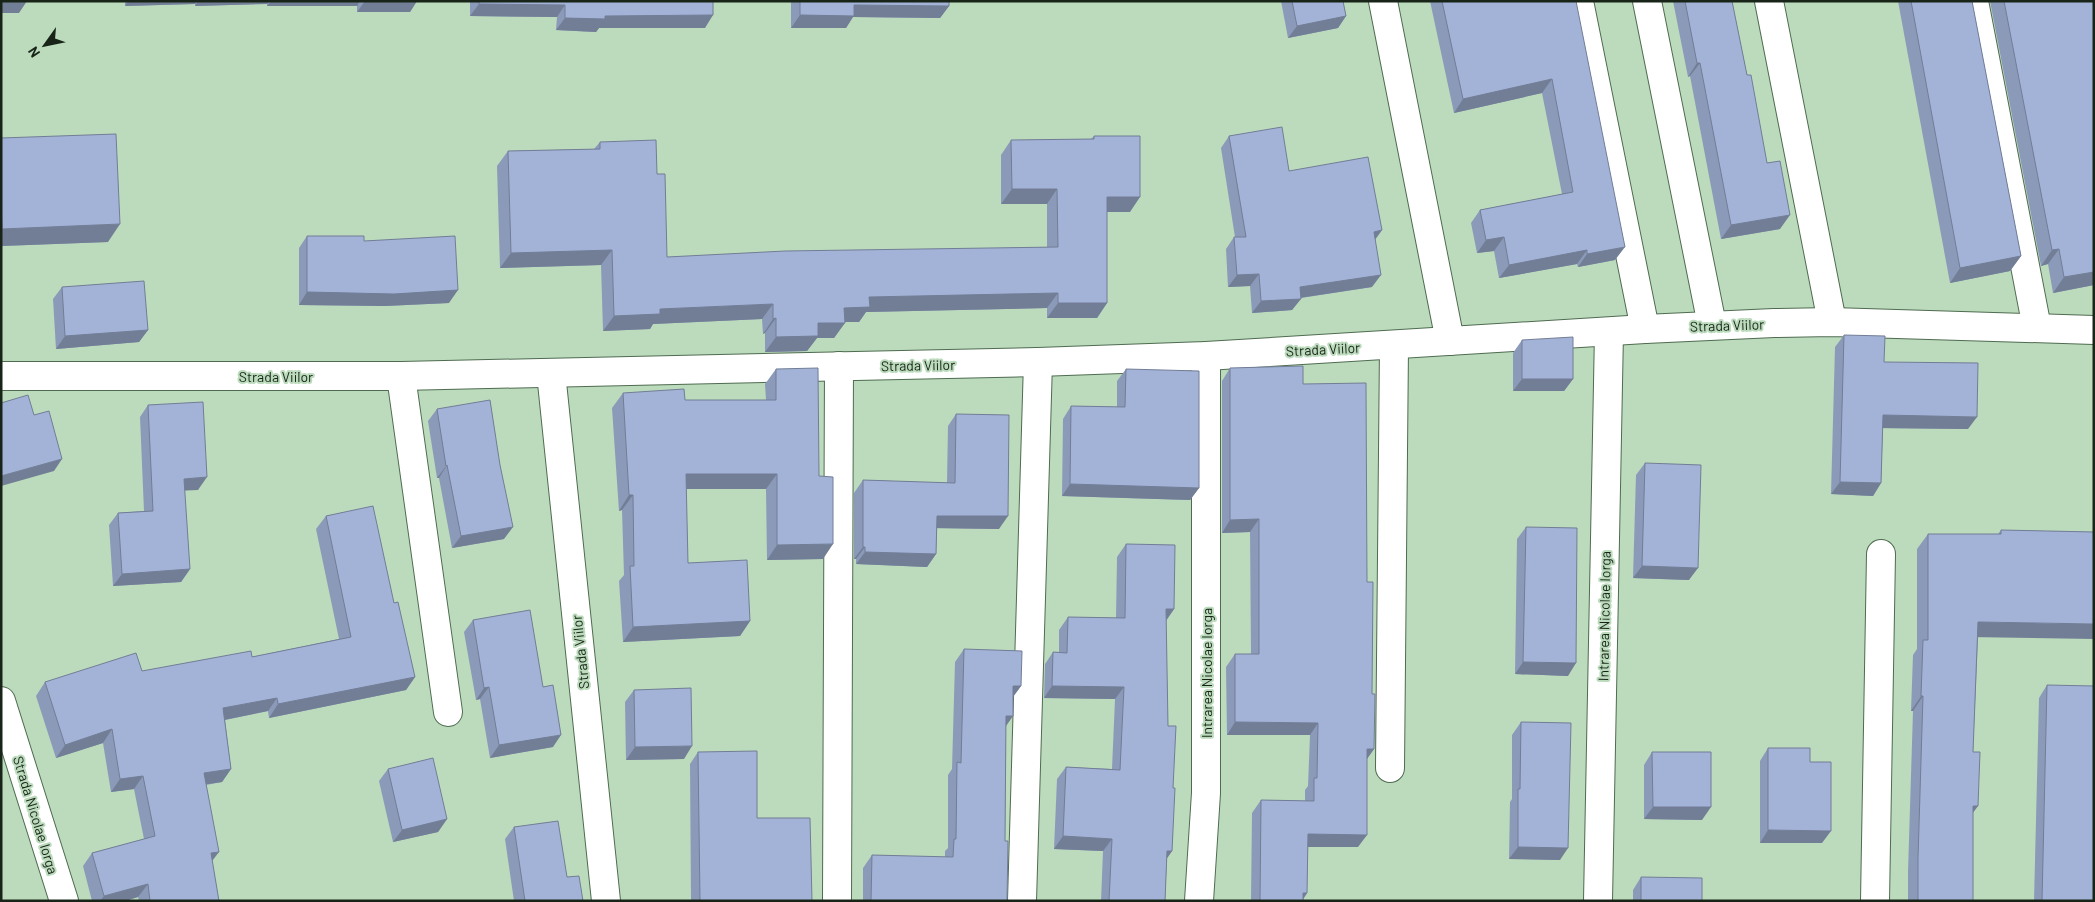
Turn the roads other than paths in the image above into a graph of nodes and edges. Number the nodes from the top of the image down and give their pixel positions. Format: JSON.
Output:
{"nodes":[{"id":1,"x":1383,"y":1,"type":"edge"},
{"id":2,"x":1579,"y":1,"type":"edge"},
{"id":3,"x":1647,"y":1,"type":"edge"},
{"id":4,"x":1769,"y":1,"type":"edge"},
{"id":5,"x":1974,"y":1,"type":"edge"},
{"id":6,"x":1832,"y":322,"type":"junction"},
{"id":7,"x":1712,"y":325,"type":"junction"},
{"id":8,"x":2037,"y":328,"type":"junction"},
{"id":9,"x":1645,"y":329,"type":"junction"},
{"id":10,"x":2094,"y":330,"type":"edge"},
{"id":11,"x":1610,"y":332,"type":"junction"},
{"id":12,"x":1450,"y":341,"type":"junction"},
{"id":13,"x":1394,"y":346,"type":"junction"},
{"id":14,"x":1206,"y":356,"type":"junction"},
{"id":15,"x":1038,"y":362,"type":"junction"},
{"id":16,"x":840,"y":366,"type":"junction"},
{"id":17,"x":551,"y":373,"type":"junction"},
{"id":18,"x":1,"y":376,"type":"edge"},
{"id":19,"x":401,"y":376,"type":"junction"},
{"id":20,"x":1881,"y":554,"type":"dead end"},
{"id":21,"x":1,"y":701,"type":"edge"},
{"id":22,"x":448,"y":712,"type":"dead end"},
{"id":23,"x":9,"y":755,"type":"edge"},
{"id":24,"x":1390,"y":768,"type":"dead end"},
{"id":25,"x":64,"y":901,"type":"edge"},
{"id":26,"x":606,"y":901,"type":"edge"},
{"id":27,"x":837,"y":901,"type":"edge"},
{"id":28,"x":1022,"y":901,"type":"edge"},
{"id":29,"x":1199,"y":901,"type":"edge"},
{"id":30,"x":1598,"y":901,"type":"edge"},
{"id":31,"x":1875,"y":901,"type":"edge"}],
"edges":[{"from":1,"to":12,"type":"street"},
{"from":2,"to":9,"type":"street"},
{"from":3,"to":7,"type":"street"},
{"from":4,"to":6,"type":"street"},
{"from":5,"to":8,"type":"street"},
{"from":6,"to":7,"type":"street","name":"Strada Viilor"},
{"from":6,"to":8,"type":"street","name":"Strada Viilor"},
{"from":7,"to":9,"type":"street","name":"Strada Viilor"},
{"from":8,"to":10,"type":"street","name":"Strada Viilor"},
{"from":9,"to":11,"type":"street","name":"Strada Viilor"},
{"from":11,"to":12,"type":"street","name":"Strada Viilor"},
{"from":11,"to":30,"type":"street","name":"Intrarea Nicolae Iorga"},
{"from":12,"to":13,"type":"street","name":"Strada Viilor"},
{"from":13,"to":14,"type":"street","name":"Strada Viilor"},
{"from":13,"to":24,"type":"street"},
{"from":14,"to":15,"type":"street","name":"Strada Viilor"},
{"from":14,"to":29,"type":"street","name":"Intrarea Nicolae Iorga"},
{"from":15,"to":16,"type":"street","name":"Strada Viilor"},
{"from":15,"to":28,"type":"street"},
{"from":16,"to":17,"type":"street","name":"Strada Viilor"},
{"from":16,"to":27,"type":"street"},
{"from":17,"to":19,"type":"street","name":"Strada Viilor"},
{"from":17,"to":26,"type":"street","name":"Strada Viilor"},
{"from":18,"to":19,"type":"street","name":"Strada Viilor"},
{"from":19,"to":22,"type":"street"},
{"from":20,"to":31,"type":"street"},
{"from":21,"to":23,"type":"street","name":"Strada Nicolae Iorga"},
{"from":23,"to":25,"type":"street","name":"Strada Nicolae Iorga"}]}
